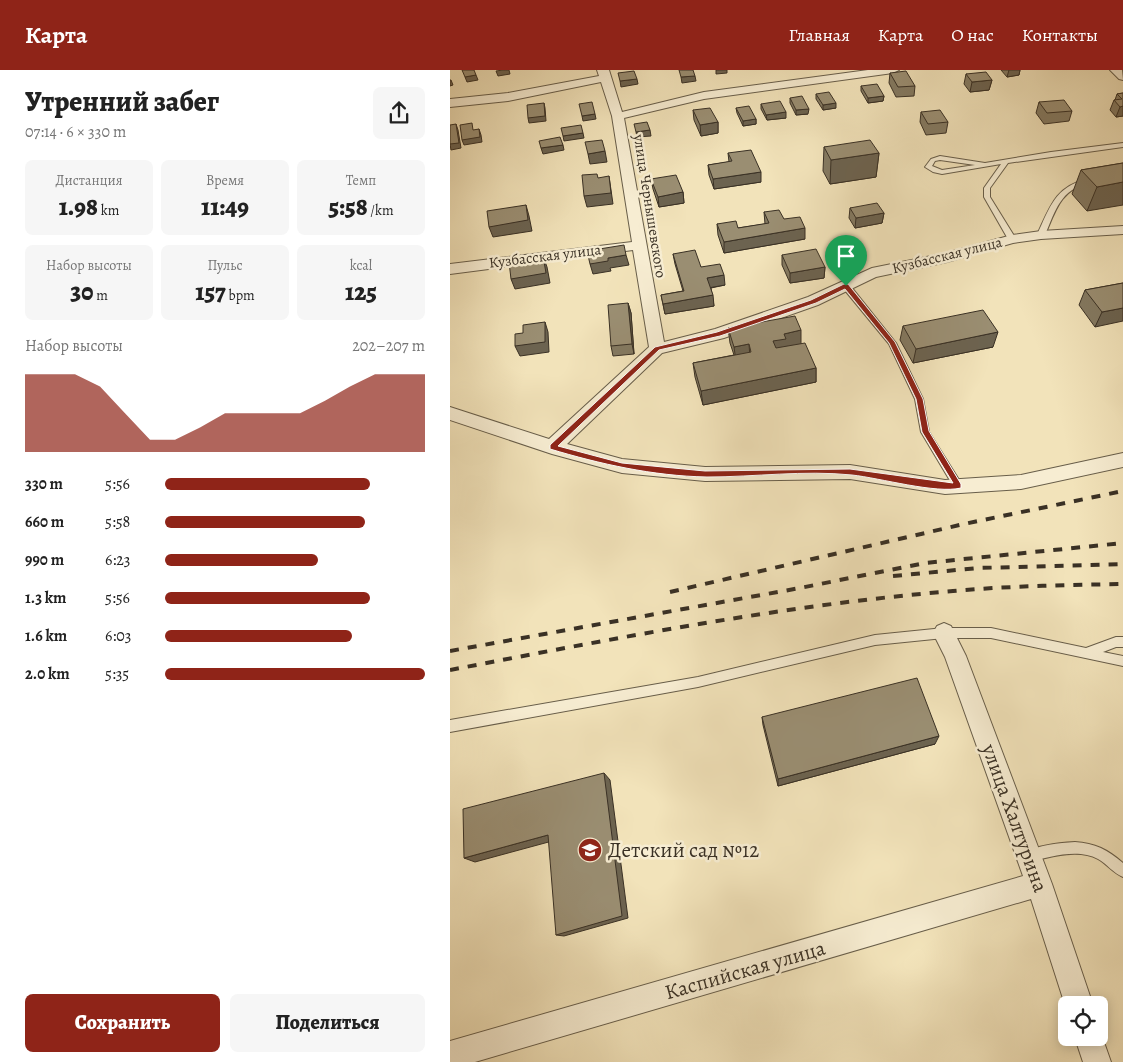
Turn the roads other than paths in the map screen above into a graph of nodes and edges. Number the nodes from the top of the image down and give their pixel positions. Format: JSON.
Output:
{"nodes":[{"id":1,"x":893,"y":70,"type":"edge"},
{"id":2,"x":1116,"y":70,"type":"edge"},
{"id":3,"x":880,"y":71,"type":"edge"},
{"id":4,"x":604,"y":74,"type":"edge"},
{"id":5,"x":1123,"y":77,"type":"edge"},
{"id":6,"x":450,"y":103,"type":"edge"},
{"id":7,"x":618,"y":116,"type":"junction"},
{"id":8,"x":1123,"y":145,"type":"edge"},
{"id":9,"x":1006,"y":161,"type":"junction"},
{"id":10,"x":984,"y":165,"type":"junction"},
{"id":11,"x":1095,"y":180,"type":"edge"},
{"id":12,"x":1123,"y":230,"type":"edge"},
{"id":13,"x":1041,"y":235,"type":"junction"},
{"id":14,"x":1012,"y":239,"type":"junction"},
{"id":15,"x":640,"y":245,"type":"junction"},
{"id":16,"x":450,"y":269,"type":"edge"},
{"id":17,"x":846,"y":286,"type":"junction"},
{"id":18,"x":657,"y":349,"type":"junction"},
{"id":19,"x":450,"y":413,"type":"edge"},
{"id":20,"x":552,"y":447,"type":"junction"},
{"id":21,"x":1123,"y":460,"type":"edge"},
{"id":22,"x":958,"y":486,"type":"junction"},
{"id":23,"x":944,"y":634,"type":"junction"},
{"id":24,"x":1123,"y":642,"type":"edge"},
{"id":25,"x":1088,"y":653,"type":"junction"},
{"id":26,"x":1123,"y":660,"type":"edge"},
{"id":27,"x":450,"y":726,"type":"edge"},
{"id":28,"x":1029,"y":856,"type":"junction"},
{"id":29,"x":1123,"y":871,"type":"edge"},
{"id":30,"x":1039,"y":884,"type":"junction"},
{"id":31,"x":1075,"y":996,"type":"edge"},
{"id":32,"x":1092,"y":1046,"type":"edge"},
{"id":33,"x":450,"y":1055,"type":"edge"},
{"id":34,"x":1097,"y":1062,"type":"edge"}],
"edges":[{"from":1,"to":3,"type":"street"},
{"from":2,"to":5,"type":"street"},
{"from":3,"to":7,"type":"street"},
{"from":4,"to":6,"type":"street"},
{"from":4,"to":7,"type":"street","name":"улица Чернышевского"},
{"from":7,"to":15,"type":"street","name":"улица Чернышевского"},
{"from":8,"to":9,"type":"lane"},
{"from":9,"to":10,"type":"lane"},
{"from":9,"to":14,"type":"lane"},
{"from":10,"to":10,"type":"lane"},
{"from":11,"to":13,"type":"lane"},
{"from":12,"to":13,"type":"street","name":"Кузбасская улица"},
{"from":13,"to":14,"type":"street","name":"Кузбасская улица"},
{"from":14,"to":17,"type":"street","name":"Кузбасская улица"},
{"from":15,"to":16,"type":"street","name":"Кузбасская улица"},
{"from":15,"to":18,"type":"street","name":"улица Чернышевского"},
{"from":17,"to":18,"type":"street","name":"Кузбасская улица"},
{"from":17,"to":22,"type":"lane"},
{"from":18,"to":20,"type":"street","name":"Кузбасская улица"},
{"from":19,"to":20,"type":"street"},
{"from":20,"to":22,"type":"street"},
{"from":21,"to":22,"type":"street"},
{"from":23,"to":25,"type":"lane"},
{"from":23,"to":27,"type":"lane"},
{"from":23,"to":28,"type":"street","name":"улица Халтурина"},
{"from":24,"to":25,"type":"lane"},
{"from":25,"to":26,"type":"lane"},
{"from":28,"to":29,"type":"lane"},
{"from":28,"to":30,"type":"street","name":"улица Халтурина"},
{"from":30,"to":31,"type":"street","name":"улица Халтурина"},
{"from":30,"to":33,"type":"street","name":"Каспийская улица"},
{"from":32,"to":34,"type":"street"}]}
